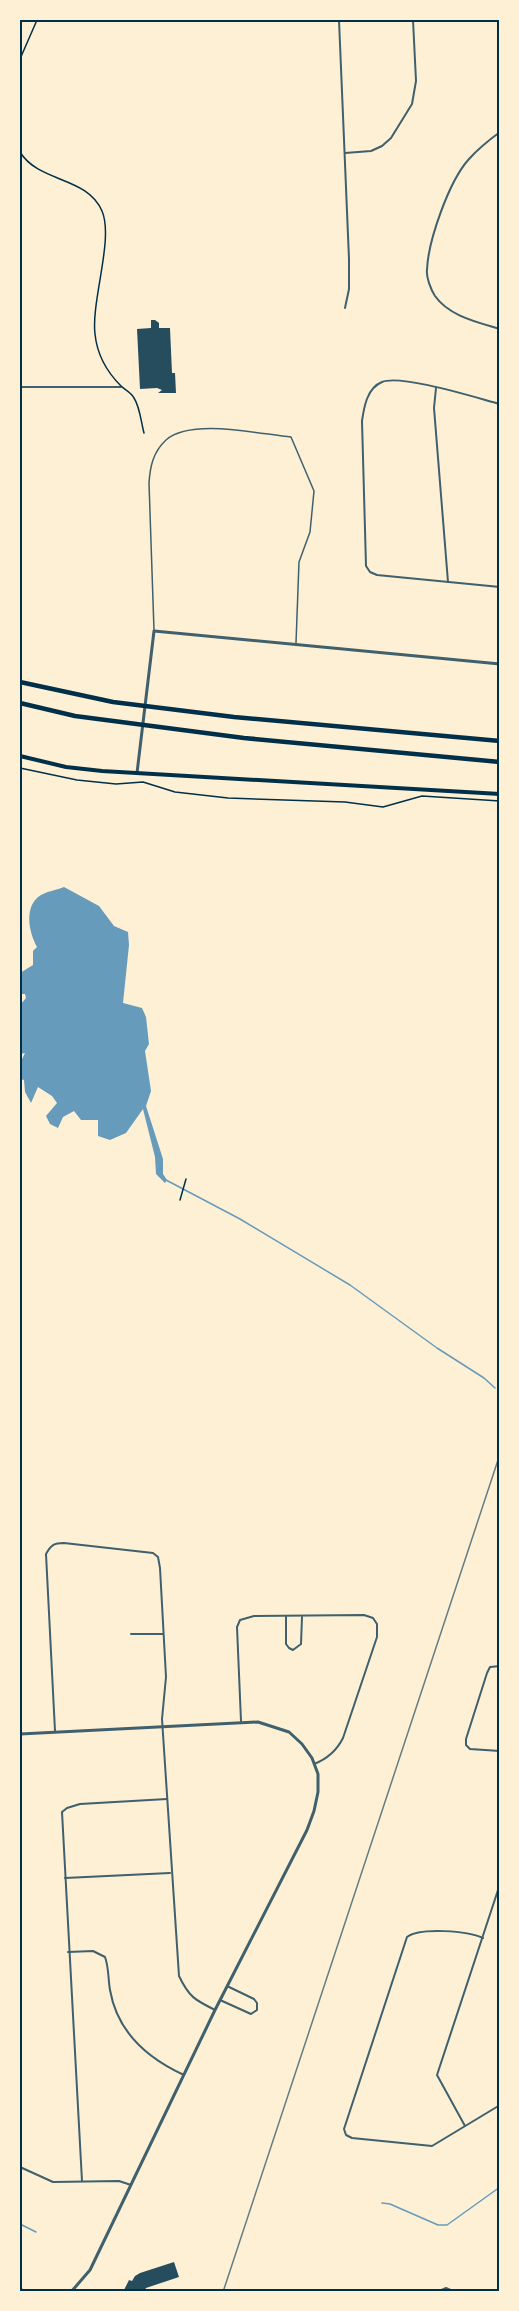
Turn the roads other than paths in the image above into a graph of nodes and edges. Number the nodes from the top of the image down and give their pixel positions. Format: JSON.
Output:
{"nodes":[{"id":1,"x":339,"y":20,"type":"edge"},
{"id":2,"x":413,"y":20,"type":"edge"},
{"id":3,"x":500,"y":132,"type":"edge"},
{"id":4,"x":345,"y":153,"type":"junction"},
{"id":5,"x":345,"y":308,"type":"dead end"},
{"id":6,"x":500,"y":329,"type":"edge"},
{"id":7,"x":436,"y":388,"type":"junction"},
{"id":8,"x":500,"y":404,"type":"edge"},
{"id":9,"x":447,"y":582,"type":"junction"},
{"id":10,"x":500,"y":587,"type":"edge"},
{"id":11,"x":154,"y":631,"type":"junction"},
{"id":12,"x":296,"y":644,"type":"junction"},
{"id":13,"x":500,"y":664,"type":"edge"},
{"id":14,"x":20,"y":682,"type":"edge"},
{"id":15,"x":20,"y":703,"type":"edge"},
{"id":16,"x":500,"y":741,"type":"edge"},
{"id":17,"x":20,"y":756,"type":"edge"},
{"id":18,"x":500,"y":762,"type":"edge"},
{"id":19,"x":137,"y":773,"type":"junction"},
{"id":20,"x":500,"y":794,"type":"edge"},
{"id":21,"x":286,"y":1617,"type":"junction"},
{"id":22,"x":302,"y":1617,"type":"junction"},
{"id":23,"x":130,"y":1634,"type":"dead end"},
{"id":24,"x":163,"y":1634,"type":"junction"},
{"id":25,"x":500,"y":1666,"type":"edge"},
{"id":26,"x":241,"y":1721,"type":"junction"},
{"id":27,"x":163,"y":1726,"type":"junction"},
{"id":28,"x":55,"y":1731,"type":"junction"},
{"id":29,"x":20,"y":1734,"type":"edge"},
{"id":30,"x":500,"y":1751,"type":"edge"},
{"id":31,"x":314,"y":1764,"type":"junction"},
{"id":32,"x":168,"y":1799,"type":"junction"},
{"id":33,"x":171,"y":1873,"type":"junction"},
{"id":34,"x":65,"y":1878,"type":"junction"},
{"id":35,"x":500,"y":1884,"type":"edge"},
{"id":36,"x":483,"y":1938,"type":"junction"},
{"id":37,"x":68,"y":1952,"type":"junction"},
{"id":38,"x":227,"y":1986,"type":"junction"},
{"id":39,"x":220,"y":2000,"type":"junction"},
{"id":40,"x":215,"y":2010,"type":"junction"},
{"id":41,"x":184,"y":2075,"type":"junction"},
{"id":42,"x":500,"y":2105,"type":"edge"},
{"id":43,"x":465,"y":2126,"type":"junction"},
{"id":44,"x":20,"y":2167,"type":"edge"},
{"id":45,"x":82,"y":2181,"type":"junction"},
{"id":46,"x":131,"y":2185,"type":"junction"},
{"id":47,"x":20,"y":2287,"type":"edge"},
{"id":48,"x":24,"y":2292,"type":"edge"},
{"id":49,"x":71,"y":2292,"type":"edge"},
{"id":50,"x":437,"y":2292,"type":"edge"},
{"id":51,"x":455,"y":2292,"type":"edge"}],
"edges":[{"from":1,"to":4,"type":"street"},
{"from":2,"to":4,"type":"street"},
{"from":3,"to":6,"type":"street"},
{"from":4,"to":5,"type":"street"},
{"from":7,"to":8,"type":"street"},
{"from":7,"to":9,"type":"street"},
{"from":7,"to":9,"type":"street"},
{"from":9,"to":10,"type":"street"},
{"from":11,"to":12,"type":"street"},
{"from":11,"to":12,"type":"lane"},
{"from":11,"to":19,"type":"street"},
{"from":12,"to":13,"type":"street"},
{"from":14,"to":16,"type":"highway"},
{"from":15,"to":18,"type":"highway"},
{"from":17,"to":19,"type":"main road"},
{"from":19,"to":20,"type":"main road"},
{"from":21,"to":22,"type":"street"},
{"from":21,"to":22,"type":"street"},
{"from":21,"to":26,"type":"street"},
{"from":22,"to":31,"type":"street"},
{"from":23,"to":24,"type":"street"},
{"from":24,"to":27,"type":"street"},
{"from":24,"to":28,"type":"street"},
{"from":25,"to":30,"type":"street"},
{"from":26,"to":27,"type":"street"},
{"from":26,"to":31,"type":"street"},
{"from":27,"to":28,"type":"street"},
{"from":27,"to":32,"type":"street"},
{"from":28,"to":29,"type":"street"},
{"from":31,"to":38,"type":"street"},
{"from":32,"to":33,"type":"street"},
{"from":32,"to":34,"type":"street"},
{"from":33,"to":34,"type":"street"},
{"from":33,"to":40,"type":"street"},
{"from":34,"to":37,"type":"street"},
{"from":35,"to":36,"type":"street"},
{"from":36,"to":43,"type":"street"},
{"from":36,"to":43,"type":"street"},
{"from":37,"to":41,"type":"street"},
{"from":37,"to":45,"type":"street"},
{"from":38,"to":39,"type":"street"},
{"from":38,"to":39,"type":"street"},
{"from":39,"to":40,"type":"street"},
{"from":40,"to":41,"type":"street"},
{"from":41,"to":46,"type":"street"},
{"from":42,"to":43,"type":"street"},
{"from":44,"to":45,"type":"street"},
{"from":45,"to":46,"type":"street"},
{"from":46,"to":49,"type":"street"},
{"from":47,"to":48,"type":"street"},
{"from":50,"to":51,"type":"street"}]}
